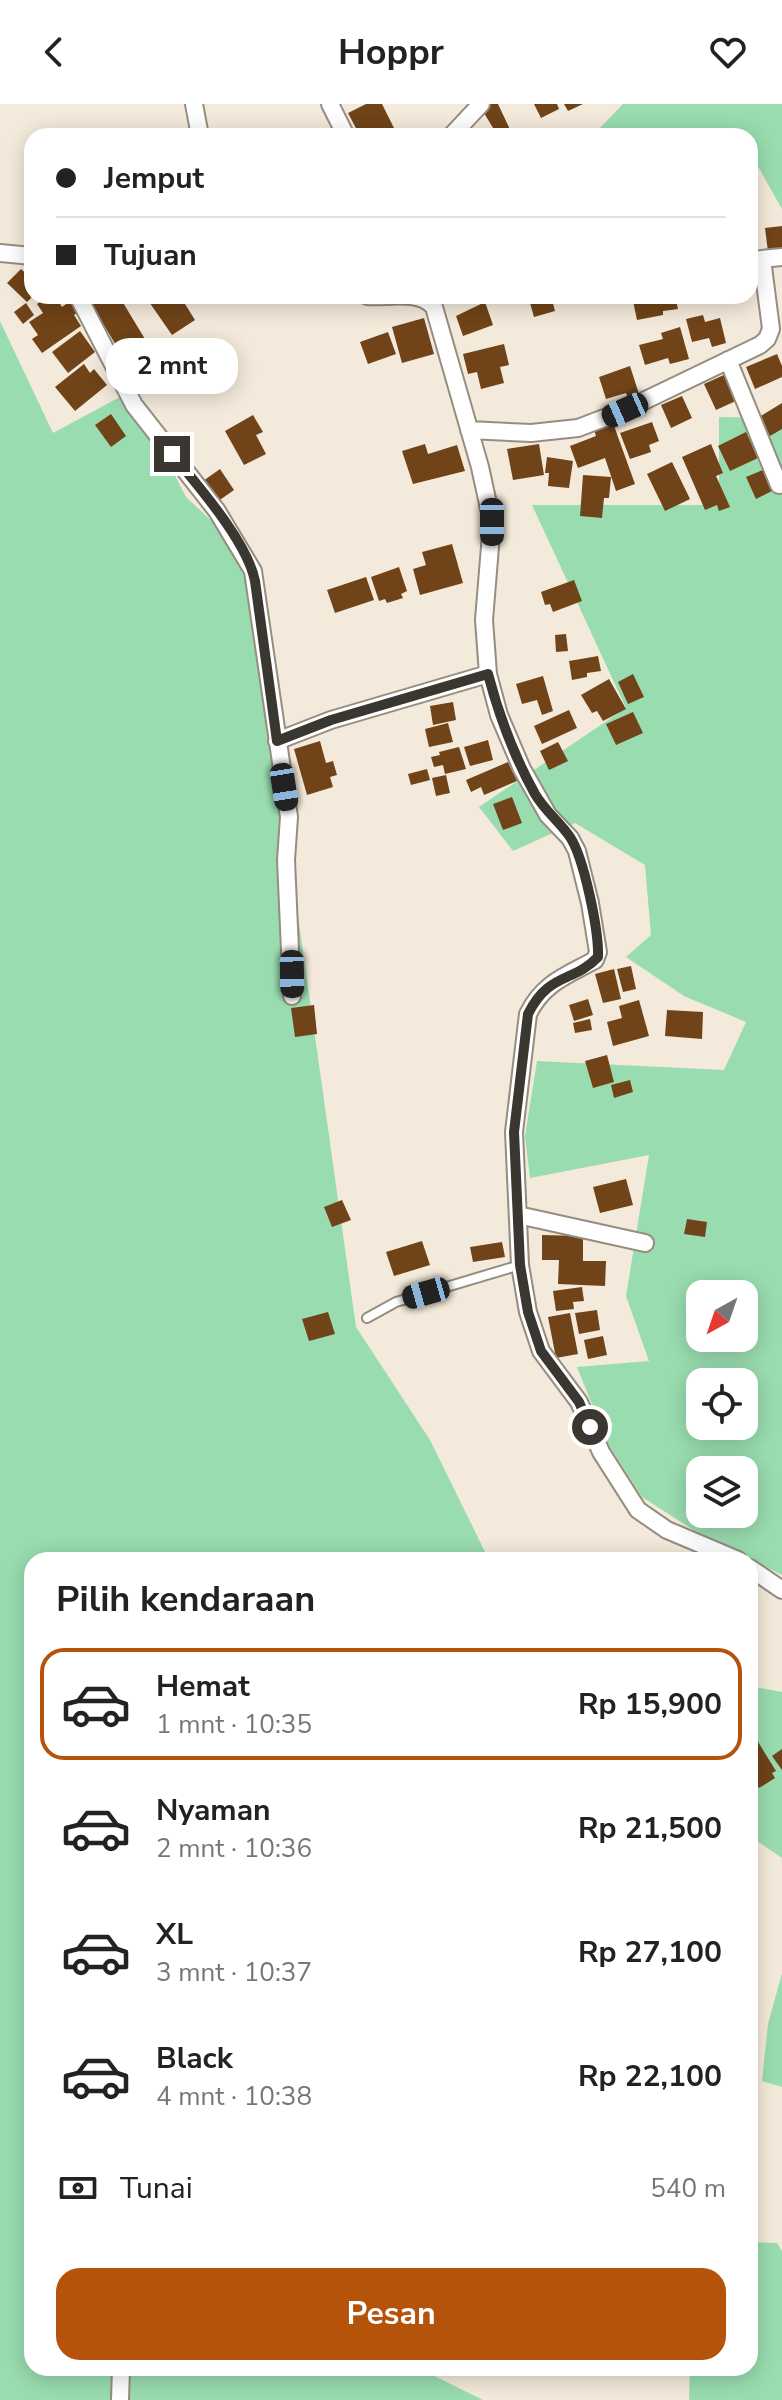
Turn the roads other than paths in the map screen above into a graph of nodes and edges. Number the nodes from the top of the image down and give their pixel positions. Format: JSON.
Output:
{"nodes":[{"id":1,"x":194,"y":104,"type":"edge"},
{"id":2,"x":330,"y":104,"type":"edge"},
{"id":3,"x":481,"y":104,"type":"edge"},
{"id":4,"x":198,"y":128,"type":"edge"},
{"id":5,"x":342,"y":128,"type":"edge"},
{"id":6,"x":458,"y":128,"type":"edge"},
{"id":7,"x":0,"y":253,"type":"edge"},
{"id":8,"x":24,"y":255,"type":"edge"},
{"id":9,"x":782,"y":257,"type":"edge"},
{"id":10,"x":758,"y":259,"type":"edge"},
{"id":11,"x":758,"y":268,"type":"edge"},
{"id":12,"x":82,"y":304,"type":"edge"},
{"id":13,"x":432,"y":304,"type":"edge"},
{"id":14,"x":728,"y":360,"type":"junction"},
{"id":15,"x":469,"y":430,"type":"junction"},
{"id":16,"x":779,"y":485,"type":"dead end"},
{"id":17,"x":488,"y":674,"type":"junction"},
{"id":18,"x":277,"y":741,"type":"junction"},
{"id":19,"x":292,"y":996,"type":"dead end"},
{"id":20,"x":518,"y":1215,"type":"junction"},
{"id":21,"x":645,"y":1243,"type":"dead end"},
{"id":22,"x":520,"y":1265,"type":"junction"},
{"id":23,"x":367,"y":1318,"type":"dead end"},
{"id":24,"x":719,"y":1552,"type":"edge"},
{"id":25,"x":758,"y":1574,"type":"edge"},
{"id":26,"x":782,"y":1590,"type":"edge"},
{"id":27,"x":121,"y":2376,"type":"edge"},
{"id":28,"x":120,"y":2400,"type":"edge"}],
"edges":[{"from":1,"to":4,"type":"street"},
{"from":2,"to":5,"type":"street"},
{"from":3,"to":6,"type":"street"},
{"from":7,"to":8,"type":"street"},
{"from":9,"to":10,"type":"street"},
{"from":11,"to":14,"type":"street"},
{"from":12,"to":18,"type":"street"},
{"from":13,"to":15,"type":"street"},
{"from":14,"to":15,"type":"street"},
{"from":14,"to":16,"type":"street"},
{"from":15,"to":17,"type":"street"},
{"from":17,"to":18,"type":"street"},
{"from":17,"to":20,"type":"street"},
{"from":18,"to":19,"type":"street"},
{"from":20,"to":21,"type":"street"},
{"from":20,"to":22,"type":"street"},
{"from":22,"to":23,"type":"lane"},
{"from":22,"to":24,"type":"street"},
{"from":25,"to":26,"type":"street"},
{"from":27,"to":28,"type":"street"}]}
